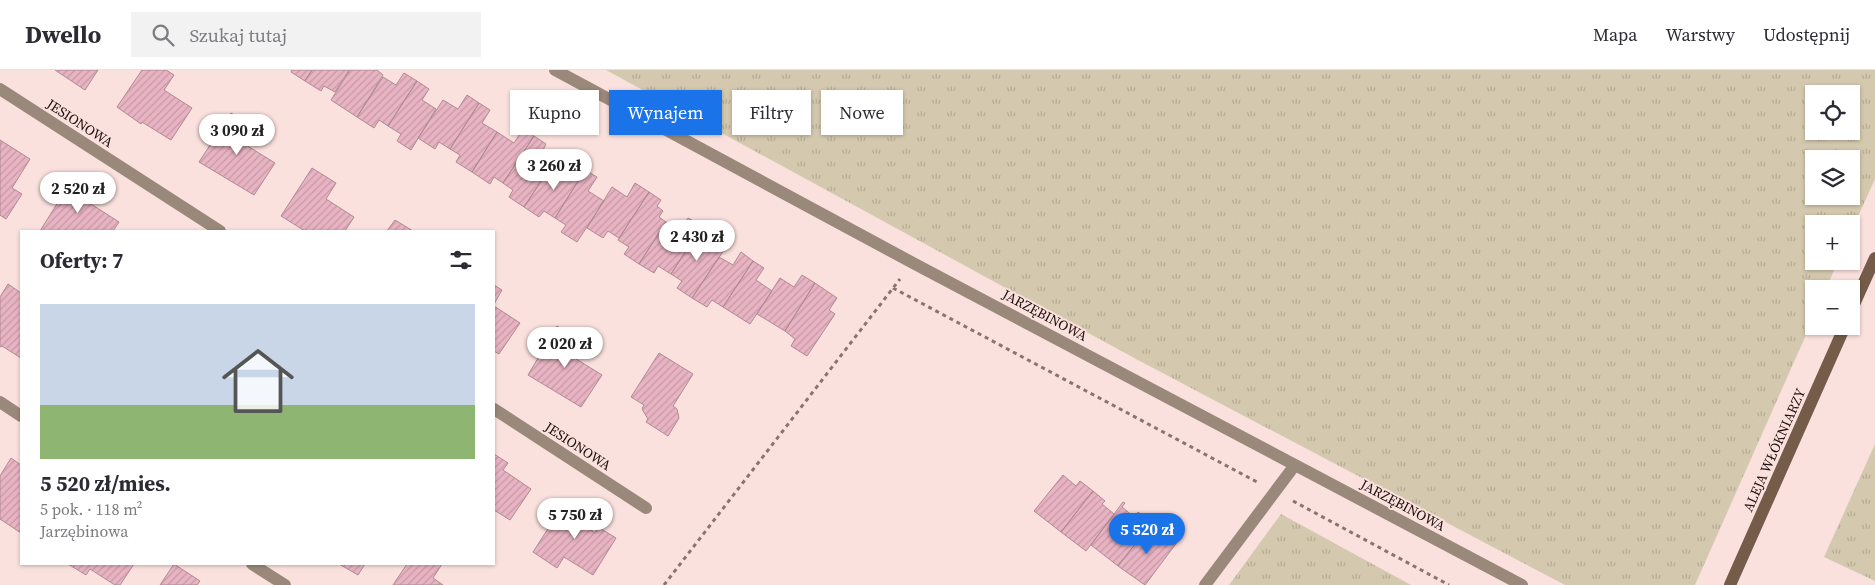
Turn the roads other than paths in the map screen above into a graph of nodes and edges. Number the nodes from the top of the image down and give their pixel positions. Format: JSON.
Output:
{"nodes":[{"id":1,"x":555,"y":70,"type":"edge"},
{"id":2,"x":0,"y":89,"type":"edge"},
{"id":3,"x":218,"y":230,"type":"edge"},
{"id":4,"x":1875,"y":258,"type":"edge"},
{"id":5,"x":1860,"y":291,"type":"edge"},
{"id":6,"x":1841,"y":335,"type":"edge"},
{"id":7,"x":0,"y":402,"type":"edge"},
{"id":8,"x":495,"y":410,"type":"edge"},
{"id":9,"x":20,"y":415,"type":"edge"},
{"id":10,"x":1295,"y":465,"type":"junction"},
{"id":11,"x":646,"y":508,"type":"dead end"},
{"id":12,"x":254,"y":565,"type":"edge"},
{"id":13,"x":285,"y":585,"type":"edge"},
{"id":14,"x":1205,"y":585,"type":"edge"},
{"id":15,"x":1522,"y":585,"type":"edge"},
{"id":16,"x":1730,"y":585,"type":"edge"}],
"edges":[{"from":1,"to":10,"type":"street","name":"JARZĘBINOWA"},
{"from":2,"to":3,"type":"street","name":"JESIONOWA"},
{"from":4,"to":5,"type":"main road"},
{"from":6,"to":16,"type":"main road","name":"ALEJA WŁÓKNIARZY"},
{"from":7,"to":9,"type":"street"},
{"from":8,"to":11,"type":"street","name":"JESIONOWA"},
{"from":10,"to":14,"type":"street"},
{"from":10,"to":15,"type":"street","name":"JARZĘBINOWA"},
{"from":12,"to":13,"type":"street"}]}
